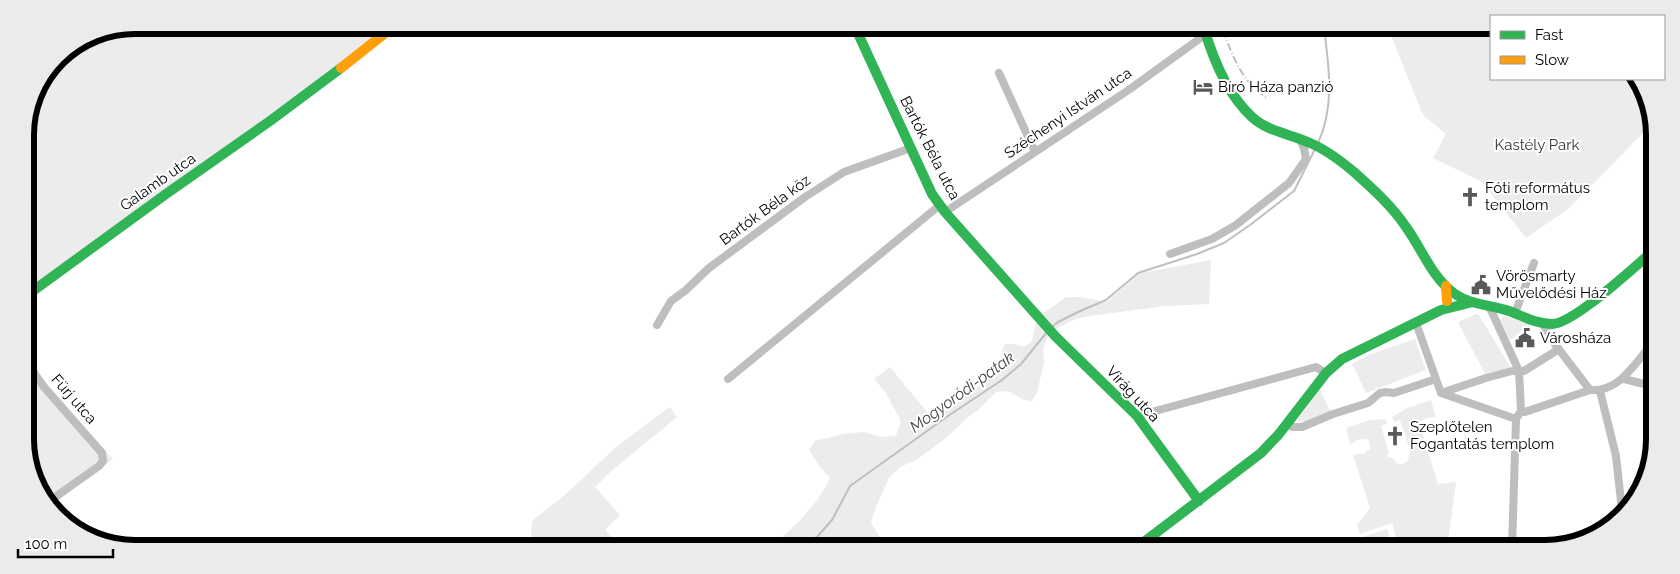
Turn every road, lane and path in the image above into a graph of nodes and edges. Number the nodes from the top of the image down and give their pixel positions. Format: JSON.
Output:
{"nodes":[{"id":1,"x":384,"y":34,"type":"edge"},
{"id":2,"x":858,"y":34,"type":"edge"},
{"id":3,"x":1201,"y":34,"type":"edge"},
{"id":4,"x":1206,"y":34,"type":"edge"},
{"id":5,"x":999,"y":73,"type":"dead end"},
{"id":6,"x":1299,"y":138,"type":"junction"},
{"id":7,"x":911,"y":148,"type":"junction"},
{"id":8,"x":1035,"y":152,"type":"junction"},
{"id":9,"x":942,"y":208,"type":"junction"},
{"id":10,"x":1170,"y":254,"type":"dead end"},
{"id":11,"x":1646,"y":257,"type":"edge"},
{"id":12,"x":1534,"y":263,"type":"dead end"},
{"id":13,"x":1446,"y":286,"type":"junction"},
{"id":14,"x":34,"y":290,"type":"edge"},
{"id":15,"x":1456,"y":295,"type":"junction"},
{"id":16,"x":1474,"y":302,"type":"junction"},
{"id":17,"x":1489,"y":306,"type":"junction"},
{"id":18,"x":1445,"y":307,"type":"junction"},
{"id":19,"x":1515,"y":313,"type":"junction"},
{"id":20,"x":1416,"y":323,"type":"junction"},
{"id":21,"x":1542,"y":323,"type":"junction"},
{"id":22,"x":657,"y":325,"type":"dead end"},
{"id":23,"x":1052,"y":332,"type":"joint"},
{"id":24,"x":1559,"y":349,"type":"junction"},
{"id":25,"x":1646,"y":352,"type":"edge"},
{"id":26,"x":1520,"y":371,"type":"junction"},
{"id":27,"x":1326,"y":373,"type":"junction"},
{"id":28,"x":34,"y":374,"type":"edge"},
{"id":29,"x":728,"y":378,"type":"dead end"},
{"id":30,"x":1436,"y":379,"type":"junction"},
{"id":31,"x":1624,"y":379,"type":"junction"},
{"id":32,"x":1646,"y":384,"type":"edge"},
{"id":33,"x":1590,"y":390,"type":"junction"},
{"id":34,"x":1600,"y":391,"type":"junction"},
{"id":35,"x":1441,"y":393,"type":"junction"},
{"id":36,"x":1521,"y":411,"type":"junction"},
{"id":37,"x":1138,"y":416,"type":"junction"},
{"id":38,"x":1516,"y":419,"type":"junction"},
{"id":39,"x":1287,"y":424,"type":"junction"},
{"id":40,"x":53,"y":498,"type":"edge"},
{"id":41,"x":1199,"y":501,"type":"junction"},
{"id":42,"x":1621,"y":506,"type":"edge"},
{"id":43,"x":1147,"y":540,"type":"edge"},
{"id":44,"x":1512,"y":540,"type":"edge"}],
"edges":[{"from":1,"to":14,"type":"main road","name":"Galamb utca"},
{"from":2,"to":7,"type":"main road","name":"Bartók Béla utca"},
{"from":3,"to":8,"type":"street","name":"Széchenyi István utca"},
{"from":4,"to":6,"type":"main road"},
{"from":5,"to":8,"type":"street"},
{"from":6,"to":10,"type":"street"},
{"from":6,"to":13,"type":"main road"},
{"from":7,"to":9,"type":"main road","name":"Bartók Béla utca"},
{"from":7,"to":22,"type":"street","name":"Bartók Béla köz"},
{"from":8,"to":9,"type":"street","name":"Széchenyi István utca"},
{"from":9,"to":23,"type":"main road","name":"Bartók Béla utca"},
{"from":9,"to":29,"type":"street","name":"Széchenyi István utca"},
{"from":11,"to":21,"type":"main road"},
{"from":12,"to":19,"type":"street"},
{"from":13,"to":15,"type":"main road"},
{"from":13,"to":18,"type":"main road"},
{"from":15,"to":16,"type":"main road"},
{"from":15,"to":18,"type":"main road"},
{"from":16,"to":17,"type":"main road"},
{"from":16,"to":18,"type":"main road"},
{"from":17,"to":19,"type":"main road"},
{"from":17,"to":26,"type":"street"},
{"from":18,"to":20,"type":"main road"},
{"from":19,"to":21,"type":"main road"},
{"from":20,"to":27,"type":"main road"},
{"from":20,"to":30,"type":"street"},
{"from":21,"to":24,"type":"street"},
{"from":23,"to":37,"type":"main road","name":"Virág utca"},
{"from":24,"to":26,"type":"street"},
{"from":24,"to":33,"type":"street"},
{"from":25,"to":31,"type":"street"},
{"from":26,"to":35,"type":"street"},
{"from":26,"to":36,"type":"street"},
{"from":27,"to":37,"type":"street"},
{"from":27,"to":39,"type":"main road"},
{"from":28,"to":40,"type":"street","name":"Fürj utca"},
{"from":30,"to":35,"type":"street"},
{"from":30,"to":39,"type":"street"},
{"from":31,"to":32,"type":"street"},
{"from":31,"to":34,"type":"street"},
{"from":33,"to":34,"type":"street"},
{"from":33,"to":36,"type":"street"},
{"from":34,"to":42,"type":"street"},
{"from":35,"to":38,"type":"street"},
{"from":36,"to":38,"type":"street"},
{"from":37,"to":41,"type":"main road","name":"Virág utca"},
{"from":38,"to":44,"type":"street"},
{"from":39,"to":41,"type":"main road"},
{"from":41,"to":43,"type":"main road"}]}
